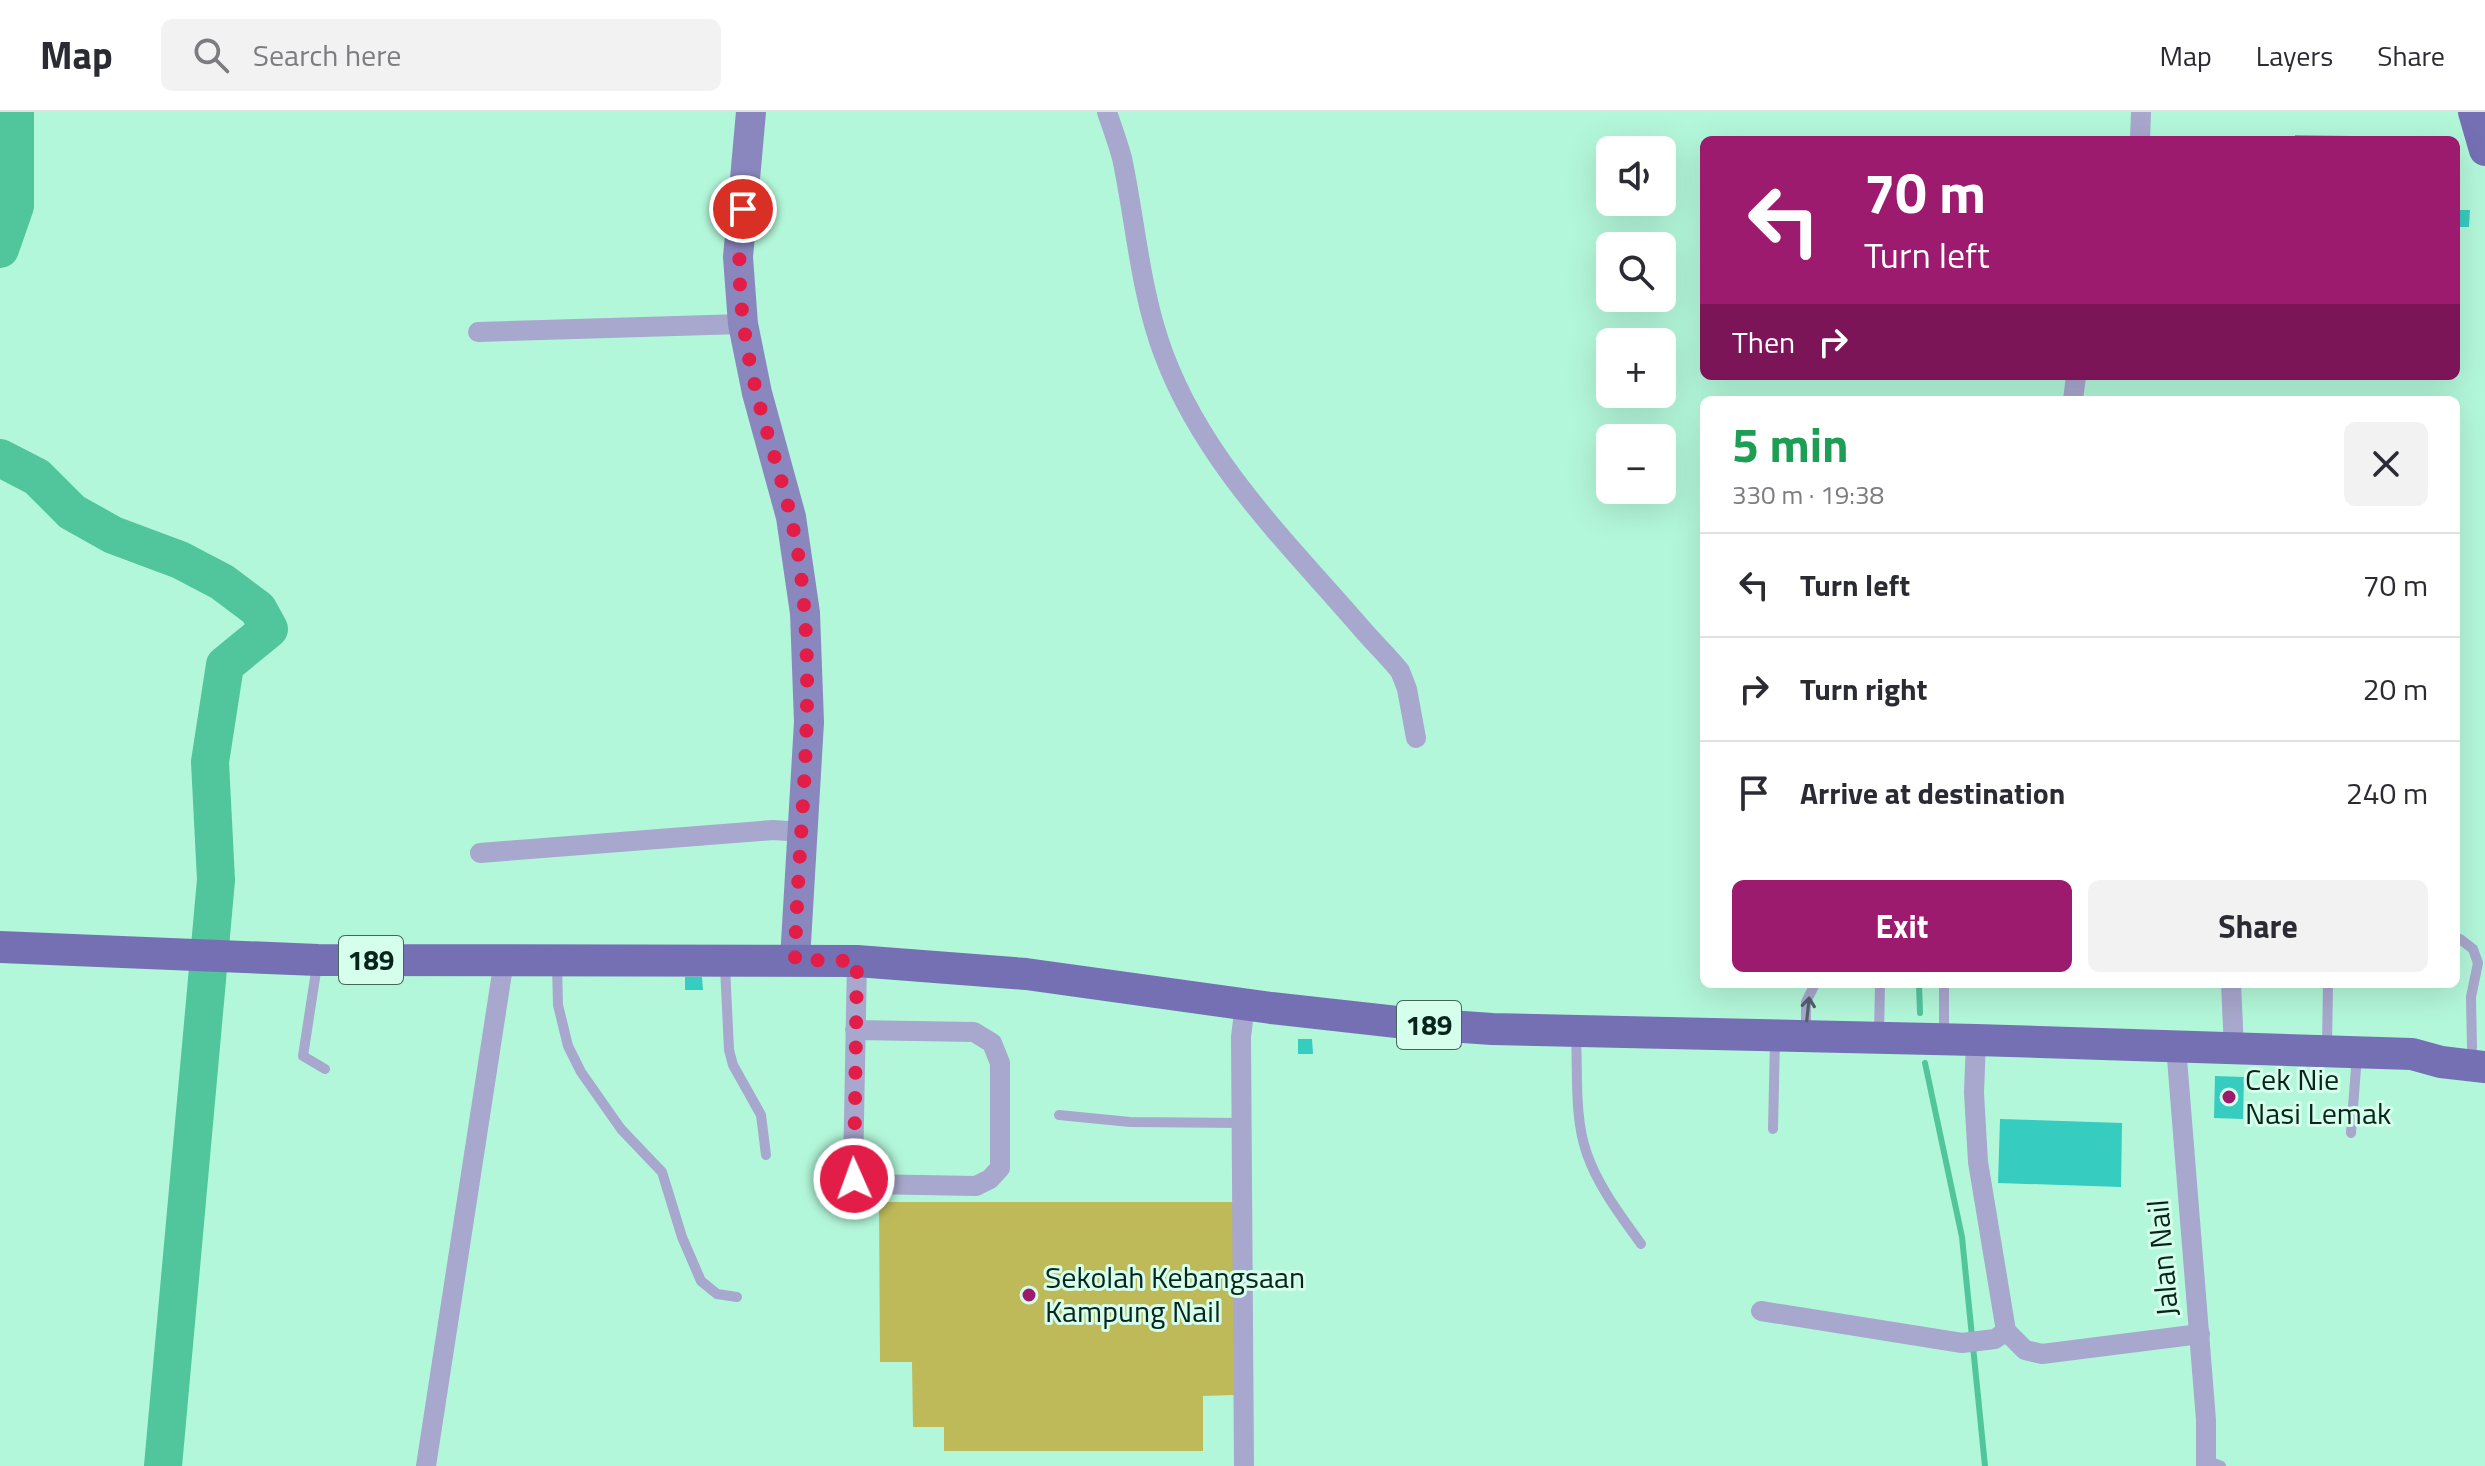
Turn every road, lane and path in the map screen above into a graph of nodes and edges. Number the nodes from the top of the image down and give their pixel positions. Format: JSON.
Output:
{"nodes":[{"id":1,"x":751,"y":112,"type":"edge"},
{"id":2,"x":1107,"y":112,"type":"edge"},
{"id":3,"x":2141,"y":112,"type":"edge"},
{"id":4,"x":2474,"y":112,"type":"edge"},
{"id":5,"x":2140,"y":136,"type":"edge"},
{"id":6,"x":2485,"y":150,"type":"edge"},
{"id":7,"x":743,"y":324,"type":"junction"},
{"id":8,"x":478,"y":332,"type":"dead end"},
{"id":9,"x":1416,"y":738,"type":"dead end"},
{"id":10,"x":803,"y":832,"type":"junction"},
{"id":11,"x":480,"y":853,"type":"dead end"},
{"id":12,"x":2460,"y":939,"type":"dead end"},
{"id":13,"x":0,"y":947,"type":"edge"},
{"id":14,"x":318,"y":960,"type":"junction"},
{"id":15,"x":504,"y":960,"type":"junction"},
{"id":16,"x":557,"y":960,"type":"junction"},
{"id":17,"x":725,"y":960,"type":"junction"},
{"id":18,"x":795,"y":960,"type":"junction"},
{"id":19,"x":857,"y":961,"type":"junction"},
{"id":20,"x":1813,"y":988,"type":"edge"},
{"id":21,"x":1880,"y":988,"type":"edge"},
{"id":22,"x":1945,"y":988,"type":"edge"},
{"id":23,"x":2231,"y":988,"type":"edge"},
{"id":24,"x":2329,"y":988,"type":"edge"},
{"id":25,"x":1245,"y":1004,"type":"junction"},
{"id":26,"x":855,"y":1030,"type":"junction"},
{"id":27,"x":1576,"y":1031,"type":"junction"},
{"id":28,"x":1790,"y":1035,"type":"junction"},
{"id":29,"x":1879,"y":1038,"type":"junction"},
{"id":30,"x":1960,"y":1039,"type":"junction"},
{"id":31,"x":2176,"y":1046,"type":"junction"},
{"id":32,"x":2234,"y":1048,"type":"junction"},
{"id":33,"x":2342,"y":1052,"type":"junction"},
{"id":34,"x":2481,"y":1054,"type":"edge"},
{"id":35,"x":325,"y":1069,"type":"dead end"},
{"id":36,"x":1059,"y":1115,"type":"dead end"},
{"id":37,"x":1243,"y":1123,"type":"junction"},
{"id":38,"x":1773,"y":1129,"type":"dead end"},
{"id":39,"x":2351,"y":1133,"type":"dead end"},
{"id":40,"x":766,"y":1155,"type":"dead end"},
{"id":41,"x":1641,"y":1244,"type":"dead end"},
{"id":42,"x":737,"y":1297,"type":"dead end"},
{"id":43,"x":1761,"y":1311,"type":"dead end"},
{"id":44,"x":2006,"y":1331,"type":"junction"},
{"id":45,"x":2200,"y":1334,"type":"junction"},
{"id":46,"x":2211,"y":1464,"type":"edge"},
{"id":47,"x":426,"y":1466,"type":"edge"},
{"id":48,"x":1244,"y":1466,"type":"edge"}],
"edges":[{"from":1,"to":7,"type":"street"},
{"from":2,"to":9,"type":"street"},
{"from":3,"to":5,"type":"street"},
{"from":4,"to":6,"type":"main road"},
{"from":7,"to":8,"type":"street"},
{"from":7,"to":10,"type":"street"},
{"from":10,"to":11,"type":"street"},
{"from":10,"to":18,"type":"street"},
{"from":12,"to":34,"type":"lane"},
{"from":13,"to":14,"type":"main road","number":"189"},
{"from":14,"to":15,"type":"main road","number":"189"},
{"from":14,"to":35,"type":"lane"},
{"from":15,"to":16,"type":"main road","number":"189"},
{"from":15,"to":47,"type":"street"},
{"from":16,"to":17,"type":"main road","number":"189"},
{"from":16,"to":42,"type":"lane"},
{"from":17,"to":18,"type":"main road","number":"189"},
{"from":17,"to":40,"type":"lane"},
{"from":18,"to":19,"type":"main road","number":"189"},
{"from":19,"to":25,"type":"main road","number":"189"},
{"from":19,"to":26,"type":"street"},
{"from":28,"to":20,"type":"lane","one_way":true},
{"from":21,"to":29,"type":"lane"},
{"from":22,"to":30,"type":"lane"},
{"from":23,"to":32,"type":"street"},
{"from":24,"to":33,"type":"lane"},
{"from":25,"to":27,"type":"main road","number":"189"},
{"from":25,"to":37,"type":"street"},
{"from":26,"to":26,"type":"street"},
{"from":27,"to":28,"type":"main road","number":"189"},
{"from":27,"to":41,"type":"lane"},
{"from":28,"to":29,"type":"main road","number":"189"},
{"from":28,"to":38,"type":"lane"},
{"from":29,"to":30,"type":"main road","number":"189"},
{"from":30,"to":31,"type":"main road","number":"189"},
{"from":30,"to":44,"type":"street"},
{"from":31,"to":32,"type":"main road","number":"189"},
{"from":31,"to":45,"type":"street","name":"Jalan Nail"},
{"from":32,"to":33,"type":"main road","number":"189"},
{"from":33,"to":34,"type":"main road","number":"189"},
{"from":33,"to":39,"type":"lane"},
{"from":36,"to":37,"type":"lane"},
{"from":37,"to":48,"type":"street"},
{"from":43,"to":44,"type":"street"},
{"from":44,"to":45,"type":"street"},
{"from":45,"to":46,"type":"street","name":"Jalan Nail"}]}
